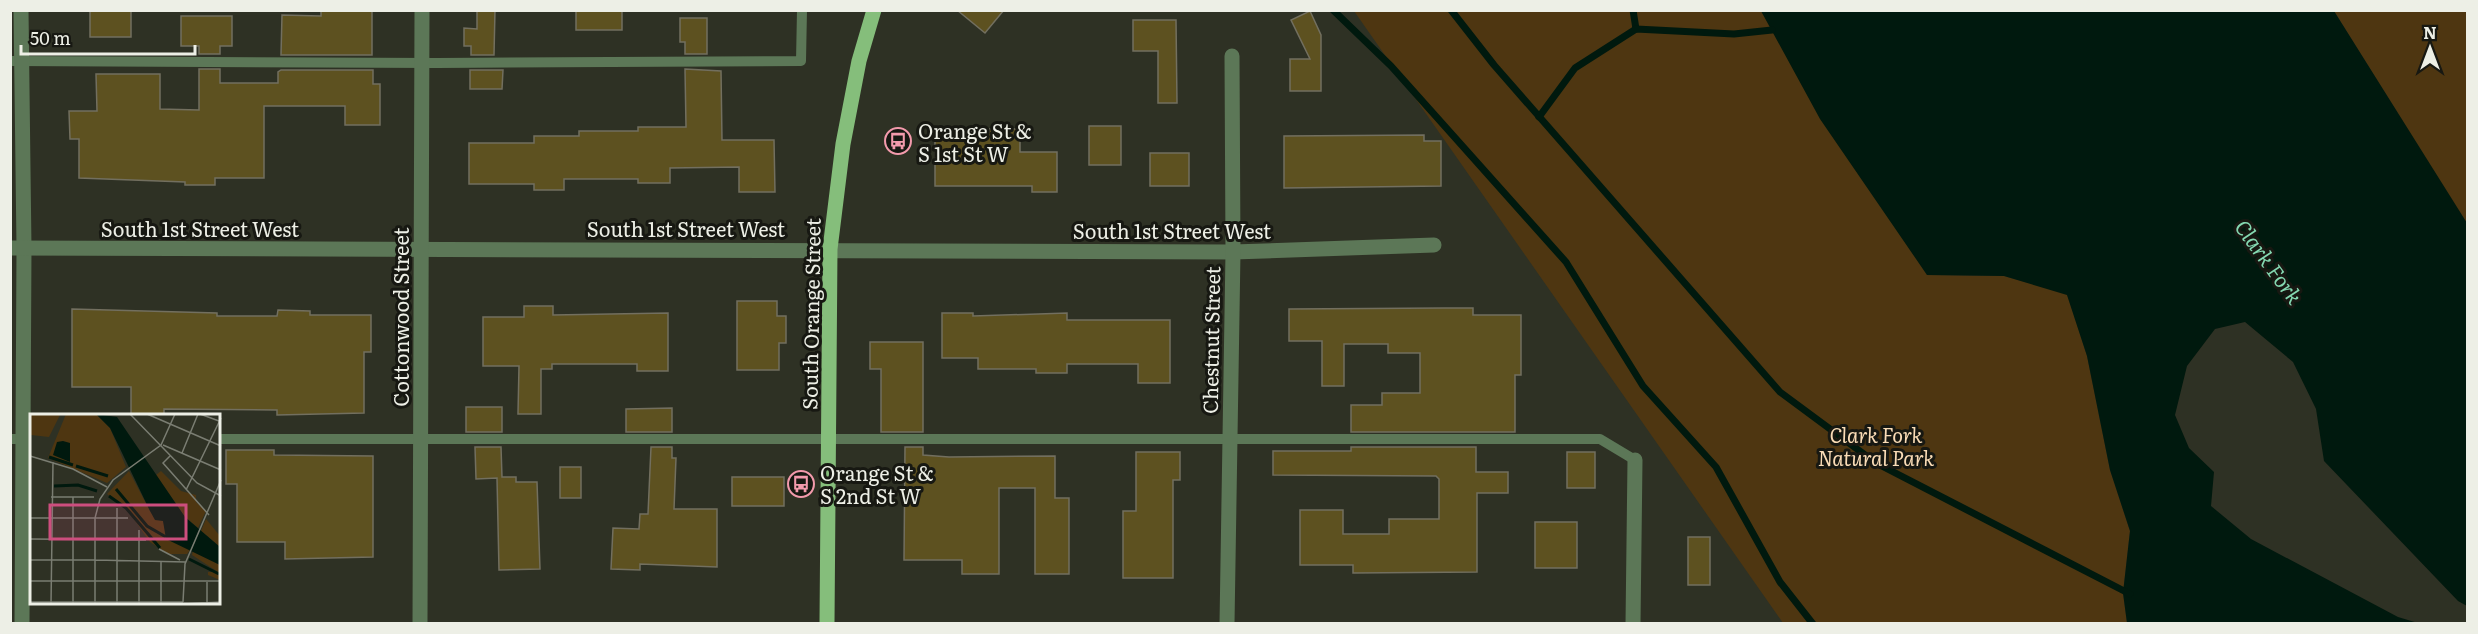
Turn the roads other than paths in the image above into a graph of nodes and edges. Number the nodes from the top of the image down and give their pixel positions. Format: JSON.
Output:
{"nodes":[{"id":1,"x":21,"y":10,"type":"edge"},
{"id":2,"x":422,"y":10,"type":"edge"},
{"id":3,"x":802,"y":10,"type":"edge"},
{"id":4,"x":874,"y":10,"type":"edge"},
{"id":5,"x":1232,"y":56,"type":"dead end"},
{"id":6,"x":17,"y":61,"type":"edge"},
{"id":7,"x":422,"y":63,"type":"junction"},
{"id":8,"x":1434,"y":245,"type":"dead end"},
{"id":9,"x":17,"y":248,"type":"edge"},
{"id":10,"x":830,"y":249,"type":"junction"},
{"id":11,"x":421,"y":250,"type":"junction"},
{"id":12,"x":1233,"y":252,"type":"junction"},
{"id":13,"x":829,"y":438,"type":"junction"},
{"id":14,"x":22,"y":440,"type":"edge"},
{"id":15,"x":220,"y":440,"type":"edge"},
{"id":16,"x":421,"y":440,"type":"junction"},
{"id":17,"x":1230,"y":441,"type":"junction"},
{"id":18,"x":1635,"y":460,"type":"joint"},
{"id":19,"x":22,"y":624,"type":"edge"},
{"id":20,"x":420,"y":624,"type":"edge"},
{"id":21,"x":827,"y":624,"type":"edge"},
{"id":22,"x":1227,"y":624,"type":"edge"},
{"id":23,"x":1633,"y":624,"type":"edge"}],
"edges":[{"from":1,"to":6,"type":"street"},
{"from":2,"to":7,"type":"street","name":"Cottonwood Street"},
{"from":3,"to":7,"type":"lane"},
{"from":4,"to":10,"type":"main road","name":"South Orange Street"},
{"from":5,"to":12,"type":"street","name":"Chestnut Street"},
{"from":6,"to":7,"type":"lane"},
{"from":6,"to":9,"type":"street"},
{"from":7,"to":11,"type":"street","name":"Cottonwood Street"},
{"from":8,"to":12,"type":"street","name":"South 1st Street West"},
{"from":9,"to":11,"type":"street","name":"South 1st Street West"},
{"from":9,"to":14,"type":"street"},
{"from":10,"to":11,"type":"street","name":"South 1st Street West"},
{"from":10,"to":12,"type":"street","name":"South 1st Street West"},
{"from":10,"to":13,"type":"main road","name":"South Orange Street"},
{"from":11,"to":16,"type":"street","name":"Cottonwood Street"},
{"from":12,"to":17,"type":"street","name":"Chestnut Street"},
{"from":13,"to":16,"type":"lane"},
{"from":13,"to":17,"type":"lane"},
{"from":13,"to":21,"type":"main road","name":"South Orange Street"},
{"from":14,"to":19,"type":"street"},
{"from":15,"to":16,"type":"lane"},
{"from":16,"to":20,"type":"street","name":"Cottonwood Street"},
{"from":17,"to":18,"type":"lane"},
{"from":17,"to":22,"type":"street","name":"Chestnut Street"},
{"from":18,"to":23,"type":"street"}]}
